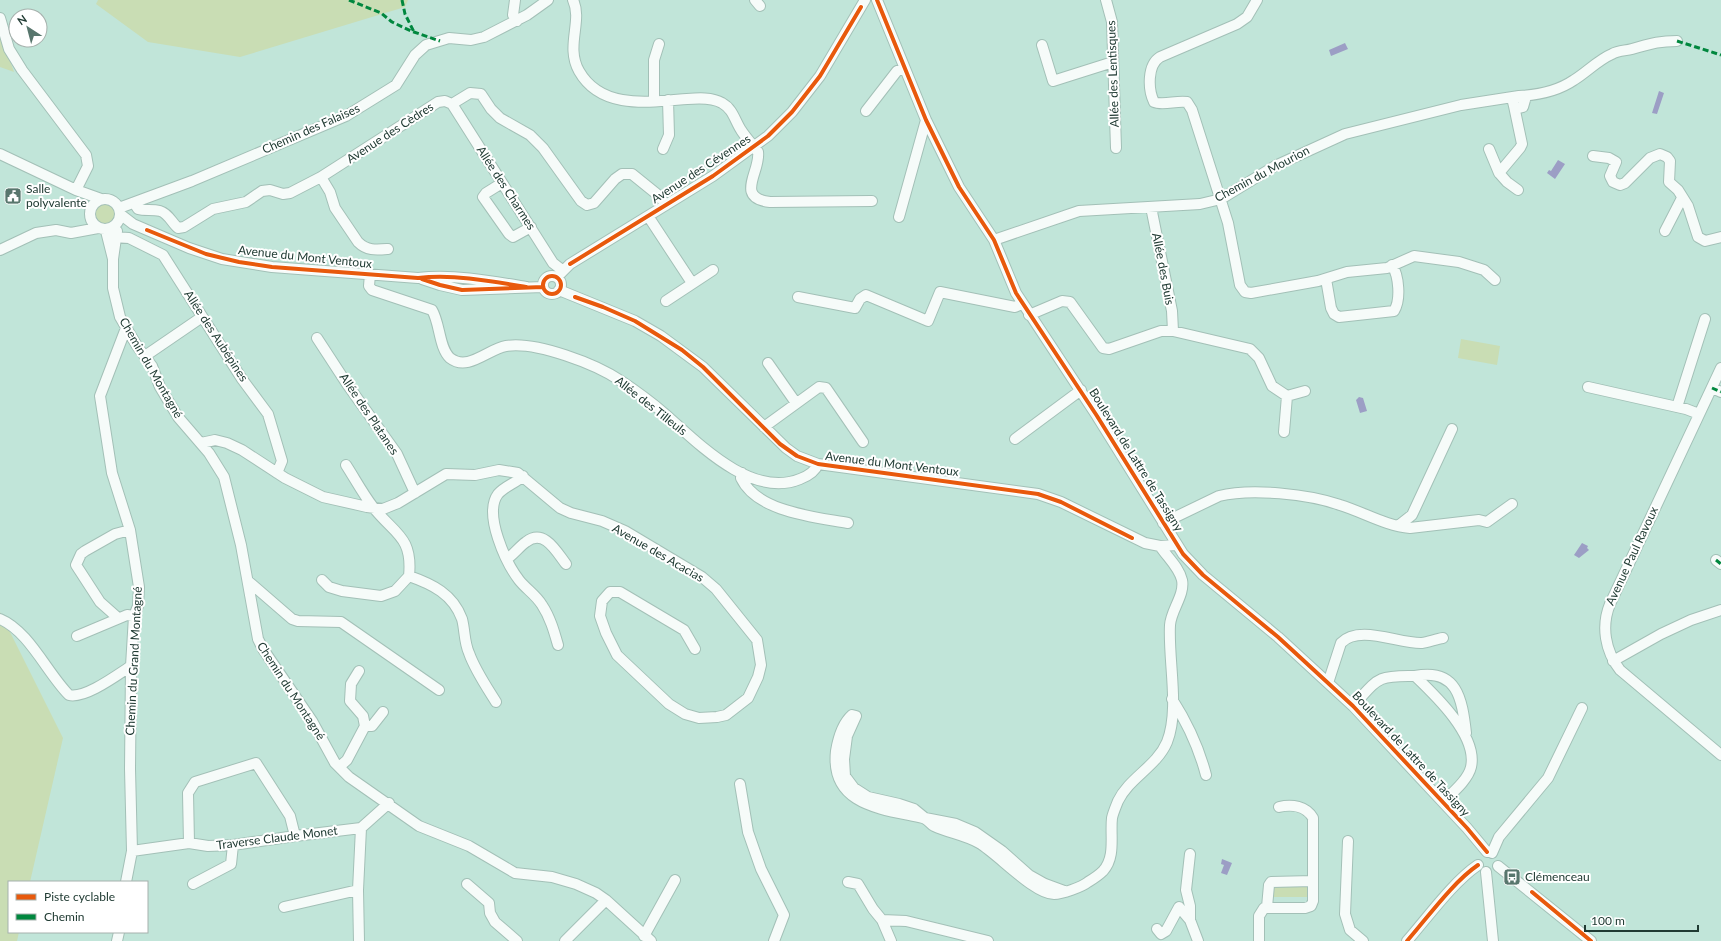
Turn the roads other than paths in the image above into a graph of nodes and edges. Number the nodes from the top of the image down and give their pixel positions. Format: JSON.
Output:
{"nodes":[{"id":1,"x":515,"y":0,"type":"edge"},
{"id":2,"x":548,"y":0,"type":"edge"},
{"id":3,"x":573,"y":0,"type":"edge"},
{"id":4,"x":866,"y":0,"type":"edge"},
{"id":5,"x":877,"y":0,"type":"edge"},
{"id":6,"x":1106,"y":0,"type":"edge"},
{"id":7,"x":1257,"y":0,"type":"edge"},
{"id":8,"x":0,"y":18,"type":"edge"},
{"id":9,"x":517,"y":21,"type":"junction"},
{"id":10,"x":1677,"y":41,"type":"dead end"},
{"id":11,"x":659,"y":44,"type":"dead end"},
{"id":12,"x":1042,"y":45,"type":"dead end"},
{"id":13,"x":1113,"y":62,"type":"junction"},
{"id":14,"x":904,"y":68,"type":"junction"},
{"id":15,"x":654,"y":100,"type":"junction"},
{"id":16,"x":668,"y":100,"type":"junction"},
{"id":17,"x":1517,"y":102,"type":"junction"},
{"id":18,"x":452,"y":104,"type":"junction"},
{"id":19,"x":866,"y":111,"type":"dead end"},
{"id":20,"x":926,"y":120,"type":"junction"},
{"id":21,"x":754,"y":147,"type":"junction"},
{"id":22,"x":1116,"y":148,"type":"dead end"},
{"id":23,"x":663,"y":149,"type":"dead end"},
{"id":24,"x":1490,"y":149,"type":"dead end"},
{"id":25,"x":0,"y":154,"type":"edge"},
{"id":26,"x":1593,"y":156,"type":"dead end"},
{"id":27,"x":1499,"y":173,"type":"junction"},
{"id":28,"x":321,"y":178,"type":"junction"},
{"id":29,"x":502,"y":183,"type":"junction"},
{"id":30,"x":76,"y":190,"type":"junction"},
{"id":31,"x":1518,"y":190,"type":"dead end"},
{"id":32,"x":1221,"y":198,"type":"junction"},
{"id":33,"x":1682,"y":198,"type":"junction"},
{"id":34,"x":98,"y":201,"type":"junction"},
{"id":35,"x":872,"y":201,"type":"dead end"},
{"id":36,"x":134,"y":203,"type":"junction"},
{"id":37,"x":666,"y":205,"type":"junction"},
{"id":38,"x":1149,"y":207,"type":"junction"},
{"id":39,"x":648,"y":216,"type":"junction"},
{"id":40,"x":118,"y":217,"type":"junction"},
{"id":41,"x":899,"y":217,"type":"dead end"},
{"id":42,"x":531,"y":227,"type":"junction"},
{"id":43,"x":101,"y":230,"type":"junction"},
{"id":44,"x":1665,"y":231,"type":"dead end"},
{"id":45,"x":1721,"y":237,"type":"edge"},
{"id":46,"x":994,"y":240,"type":"junction"},
{"id":47,"x":388,"y":249,"type":"dead end"},
{"id":48,"x":0,"y":250,"type":"edge"},
{"id":49,"x":1392,"y":266,"type":"junction"},
{"id":50,"x":712,"y":270,"type":"dead end"},
{"id":51,"x":370,"y":274,"type":"junction"},
{"id":52,"x":559,"y":274,"type":"junction"},
{"id":53,"x":1326,"y":279,"type":"junction"},
{"id":54,"x":1495,"y":280,"type":"dead end"},
{"id":55,"x":692,"y":283,"type":"junction"},
{"id":56,"x":543,"y":286,"type":"junction"},
{"id":57,"x":559,"y":290,"type":"junction"},
{"id":58,"x":798,"y":297,"type":"dead end"},
{"id":59,"x":666,"y":301,"type":"dead end"},
{"id":60,"x":1022,"y":304,"type":"junction"},
{"id":61,"x":1029,"y":315,"type":"junction"},
{"id":62,"x":202,"y":317,"type":"junction"},
{"id":63,"x":1705,"y":319,"type":"dead end"},
{"id":64,"x":126,"y":328,"type":"junction"},
{"id":65,"x":1173,"y":331,"type":"junction"},
{"id":66,"x":318,"y":338,"type":"dead end"},
{"id":67,"x":145,"y":356,"type":"junction"},
{"id":68,"x":768,"y":363,"type":"dead end"},
{"id":69,"x":1721,"y":368,"type":"edge"},
{"id":70,"x":1588,"y":387,"type":"dead end"},
{"id":71,"x":1080,"y":390,"type":"junction"},
{"id":72,"x":1716,"y":390,"type":"edge"},
{"id":73,"x":1305,"y":391,"type":"dead end"},
{"id":74,"x":1287,"y":396,"type":"junction"},
{"id":75,"x":796,"y":403,"type":"junction"},
{"id":76,"x":1677,"y":407,"type":"junction"},
{"id":77,"x":1700,"y":414,"type":"junction"},
{"id":78,"x":764,"y":427,"type":"junction"},
{"id":79,"x":1452,"y":429,"type":"dead end"},
{"id":80,"x":1284,"y":432,"type":"dead end"},
{"id":81,"x":1015,"y":439,"type":"dead end"},
{"id":82,"x":863,"y":442,"type":"dead end"},
{"id":83,"x":201,"y":443,"type":"junction"},
{"id":84,"x":818,"y":464,"type":"junction"},
{"id":85,"x":346,"y":466,"type":"dead end"},
{"id":86,"x":277,"y":473,"type":"junction"},
{"id":87,"x":742,"y":473,"type":"junction"},
{"id":88,"x":523,"y":476,"type":"junction"},
{"id":89,"x":415,"y":493,"type":"junction"},
{"id":90,"x":1512,"y":504,"type":"dead end"},
{"id":91,"x":374,"y":508,"type":"junction"},
{"id":92,"x":848,"y":523,"type":"dead end"},
{"id":93,"x":1163,"y":523,"type":"junction"},
{"id":94,"x":1398,"y":526,"type":"junction"},
{"id":95,"x":130,"y":530,"type":"junction"},
{"id":96,"x":1177,"y":545,"type":"junction"},
{"id":97,"x":1160,"y":546,"type":"junction"},
{"id":98,"x":507,"y":559,"type":"junction"},
{"id":99,"x":566,"y":564,"type":"dead end"},
{"id":100,"x":409,"y":576,"type":"junction"},
{"id":101,"x":322,"y":580,"type":"dead end"},
{"id":102,"x":248,"y":581,"type":"junction"},
{"id":103,"x":1721,"y":610,"type":"edge"},
{"id":104,"x":134,"y":616,"type":"junction"},
{"id":105,"x":118,"y":618,"type":"junction"},
{"id":106,"x":0,"y":620,"type":"edge"},
{"id":107,"x":77,"y":636,"type":"dead end"},
{"id":108,"x":1443,"y":638,"type":"dead end"},
{"id":109,"x":558,"y":645,"type":"dead end"},
{"id":110,"x":695,"y":649,"type":"dead end"},
{"id":111,"x":1614,"y":661,"type":"junction"},
{"id":112,"x":131,"y":666,"type":"junction"},
{"id":113,"x":359,"y":671,"type":"dead end"},
{"id":114,"x":1415,"y":676,"type":"junction"},
{"id":115,"x":1328,"y":683,"type":"junction"},
{"id":116,"x":439,"y":690,"type":"dead end"},
{"id":117,"x":1172,"y":699,"type":"junction"},
{"id":118,"x":496,"y":702,"type":"dead end"},
{"id":119,"x":1353,"y":706,"type":"junction"},
{"id":120,"x":1582,"y":708,"type":"dead end"},
{"id":121,"x":383,"y":712,"type":"dead end"},
{"id":122,"x":366,"y":726,"type":"junction"},
{"id":123,"x":1466,"y":733,"type":"junction"},
{"id":124,"x":1721,"y":755,"type":"edge"},
{"id":125,"x":339,"y":767,"type":"junction"},
{"id":126,"x":1206,"y":775,"type":"dead end"},
{"id":127,"x":740,"y":784,"type":"dead end"},
{"id":128,"x":1443,"y":802,"type":"junction"},
{"id":129,"x":389,"y":804,"type":"junction"},
{"id":130,"x":1279,"y":807,"type":"dead end"},
{"id":131,"x":925,"y":818,"type":"junction"},
{"id":132,"x":361,"y":828,"type":"junction"},
{"id":133,"x":295,"y":836,"type":"junction"},
{"id":134,"x":1348,"y":841,"type":"dead end"},
{"id":135,"x":189,"y":843,"type":"junction"},
{"id":136,"x":233,"y":845,"type":"junction"},
{"id":137,"x":132,"y":851,"type":"junction"},
{"id":138,"x":1489,"y":853,"type":"junction"},
{"id":139,"x":1190,"y":854,"type":"dead end"},
{"id":140,"x":1478,"y":865,"type":"junction"},
{"id":141,"x":1498,"y":866,"type":"junction"},
{"id":142,"x":1486,"y":872,"type":"junction"},
{"id":143,"x":674,"y":880,"type":"dead end"},
{"id":144,"x":126,"y":881,"type":"edge"},
{"id":145,"x":1313,"y":881,"type":"junction"},
{"id":146,"x":848,"y":882,"type":"dead end"},
{"id":147,"x":193,"y":884,"type":"dead end"},
{"id":148,"x":467,"y":884,"type":"dead end"},
{"id":149,"x":358,"y":890,"type":"junction"},
{"id":150,"x":606,"y":900,"type":"junction"},
{"id":151,"x":284,"y":906,"type":"dead end"},
{"id":152,"x":1267,"y":907,"type":"junction"},
{"id":153,"x":882,"y":920,"type":"junction"},
{"id":154,"x":1190,"y":920,"type":"junction"},
{"id":155,"x":1157,"y":929,"type":"dead end"},
{"id":156,"x":647,"y":938,"type":"edge"},
{"id":157,"x":359,"y":941,"type":"edge"},
{"id":158,"x":517,"y":941,"type":"edge"},
{"id":159,"x":565,"y":941,"type":"edge"},
{"id":160,"x":774,"y":941,"type":"edge"},
{"id":161,"x":891,"y":941,"type":"edge"},
{"id":162,"x":988,"y":941,"type":"edge"},
{"id":163,"x":1198,"y":941,"type":"edge"},
{"id":164,"x":1259,"y":941,"type":"edge"},
{"id":165,"x":1363,"y":941,"type":"edge"},
{"id":166,"x":1407,"y":941,"type":"edge"},
{"id":167,"x":1494,"y":941,"type":"edge"},
{"id":168,"x":1591,"y":941,"type":"edge"}],
"edges":[{"from":1,"to":9,"type":"street"},
{"from":2,"to":9,"type":"street","name":"Chemin des Falaises"},
{"from":3,"to":15,"type":"street"},
{"from":4,"to":21,"type":"street","name":"Avenue des Cévennes"},
{"from":5,"to":14,"type":"street","name":"Boulevard de Lattre de Tassigny"},
{"from":6,"to":13,"type":"street","name":"Allée des Lentisques"},
{"from":7,"to":32,"type":"street"},
{"from":8,"to":30,"type":"street"},
{"from":9,"to":36,"type":"street","name":"Chemin des Falaises"},
{"from":10,"to":17,"type":"street","name":"Chemin du Mourion"},
{"from":11,"to":15,"type":"street"},
{"from":12,"to":13,"type":"street"},
{"from":13,"to":22,"type":"street","name":"Allée des Lentisques"},
{"from":14,"to":19,"type":"street"},
{"from":14,"to":20,"type":"street","name":"Boulevard de Lattre de Tassigny"},
{"from":15,"to":16,"type":"street"},
{"from":16,"to":21,"type":"street"},
{"from":16,"to":23,"type":"street"},
{"from":17,"to":27,"type":"street"},
{"from":17,"to":32,"type":"street","name":"Chemin du Mourion"},
{"from":18,"to":28,"type":"street","name":"Avenue des Cèdres"},
{"from":18,"to":29,"type":"street","name":"Allée des Charmes"},
{"from":18,"to":37,"type":"street","name":"Avenue des Cèdres"},
{"from":20,"to":41,"type":"street"},
{"from":20,"to":46,"type":"street","name":"Boulevard de Lattre de Tassigny"},
{"from":21,"to":35,"type":"street"},
{"from":21,"to":37,"type":"street","name":"Avenue des Cévennes"},
{"from":24,"to":27,"type":"street"},
{"from":25,"to":30,"type":"street","name":"Avenue du Mont Ventoux"},
{"from":26,"to":33,"type":"street"},
{"from":27,"to":31,"type":"street"},
{"from":28,"to":36,"type":"street","name":"Avenue des Cèdres"},
{"from":28,"to":47,"type":"street"},
{"from":29,"to":42,"type":"street","name":"Allée des Charmes"},
{"from":29,"to":42,"type":"street"},
{"from":30,"to":34,"type":"street","name":"Avenue du Mont Ventoux"},
{"from":32,"to":38,"type":"street","name":"Chemin du Mourion"},
{"from":32,"to":53,"type":"street"},
{"from":33,"to":44,"type":"street"},
{"from":33,"to":45,"type":"street"},
{"from":34,"to":40,"type":"street","name":"Avenue du Mont Ventoux"},
{"from":34,"to":43,"type":"street"},
{"from":36,"to":40,"type":"street","name":"Chemin des Falaises"},
{"from":37,"to":39,"type":"street","name":"Avenue des Cévennes"},
{"from":38,"to":46,"type":"street","name":"Chemin du Mourion"},
{"from":38,"to":65,"type":"street","name":"Allée des Buis"},
{"from":39,"to":52,"type":"street","name":"Avenue des Cévennes"},
{"from":39,"to":55,"type":"street"},
{"from":40,"to":43,"type":"street","name":"Chemin du Montagné"},
{"from":40,"to":51,"type":"street","name":"Avenue du Mont Ventoux"},
{"from":42,"to":52,"type":"street","name":"Allée des Charmes"},
{"from":43,"to":48,"type":"street"},
{"from":43,"to":62,"type":"street","name":"Allée des Aubépines"},
{"from":43,"to":64,"type":"street","name":"Chemin du Montagné"},
{"from":46,"to":60,"type":"street","name":"Boulevard de Lattre de Tassigny"},
{"from":49,"to":53,"type":"street"},
{"from":49,"to":53,"type":"street"},
{"from":49,"to":54,"type":"street"},
{"from":50,"to":55,"type":"street"},
{"from":51,"to":56,"type":"street","name":"Avenue du Mont Ventoux"},
{"from":51,"to":87,"type":"street","name":"Allée des Tilleuls"},
{"from":52,"to":56,"type":"street"},
{"from":52,"to":57,"type":"street"},
{"from":55,"to":59,"type":"street"},
{"from":56,"to":57,"type":"street"},
{"from":57,"to":78,"type":"street","name":"Avenue du Mont Ventoux"},
{"from":58,"to":60,"type":"street"},
{"from":60,"to":61,"type":"street","name":"Boulevard de Lattre de Tassigny"},
{"from":61,"to":65,"type":"street"},
{"from":61,"to":71,"type":"street","name":"Boulevard de Lattre de Tassigny"},
{"from":62,"to":67,"type":"street"},
{"from":62,"to":86,"type":"street","name":"Allée des Aubépines"},
{"from":63,"to":76,"type":"street"},
{"from":64,"to":67,"type":"street","name":"Chemin du Montagné"},
{"from":64,"to":95,"type":"street","name":"Chemin du Grand Montagné"},
{"from":65,"to":74,"type":"street"},
{"from":66,"to":89,"type":"street","name":"Allée des Platanes"},
{"from":67,"to":83,"type":"street","name":"Chemin du Montagné"},
{"from":68,"to":75,"type":"street"},
{"from":69,"to":72,"type":"street","name":"Avenue Paul Ravoux"},
{"from":70,"to":76,"type":"street"},
{"from":71,"to":81,"type":"street"},
{"from":71,"to":93,"type":"street","name":"Boulevard de Lattre de Tassigny"},
{"from":72,"to":77,"type":"street","name":"Avenue Paul Ravoux"},
{"from":73,"to":74,"type":"street"},
{"from":74,"to":80,"type":"street"},
{"from":75,"to":78,"type":"street"},
{"from":75,"to":82,"type":"street"},
{"from":76,"to":77,"type":"street"},
{"from":77,"to":111,"type":"street","name":"Avenue Paul Ravoux"},
{"from":78,"to":84,"type":"street","name":"Avenue du Mont Ventoux"},
{"from":79,"to":94,"type":"street"},
{"from":83,"to":86,"type":"street","name":"Avenue des Acacias"},
{"from":83,"to":102,"type":"street","name":"Chemin du Montagné"},
{"from":84,"to":87,"type":"street","name":"Allée des Tilleuls"},
{"from":84,"to":97,"type":"street","name":"Avenue du Mont Ventoux"},
{"from":85,"to":91,"type":"street"},
{"from":86,"to":91,"type":"street","name":"Avenue des Acacias"},
{"from":87,"to":92,"type":"street"},
{"from":88,"to":89,"type":"street","name":"Avenue des Acacias"},
{"from":88,"to":98,"type":"street"},
{"from":88,"to":110,"type":"street","name":"Avenue des Acacias"},
{"from":89,"to":91,"type":"street","name":"Avenue des Acacias"},
{"from":90,"to":94,"type":"street"},
{"from":91,"to":100,"type":"street"},
{"from":93,"to":94,"type":"street"},
{"from":93,"to":96,"type":"street","name":"Boulevard de Lattre de Tassigny"},
{"from":95,"to":104,"type":"street","name":"Chemin du Grand Montagné"},
{"from":95,"to":105,"type":"street"},
{"from":96,"to":97,"type":"street","name":"Avenue du Mont Ventoux"},
{"from":96,"to":115,"type":"street","name":"Boulevard de Lattre de Tassigny"},
{"from":97,"to":117,"type":"street"},
{"from":98,"to":99,"type":"street"},
{"from":98,"to":109,"type":"street"},
{"from":100,"to":101,"type":"street"},
{"from":100,"to":118,"type":"street"},
{"from":102,"to":116,"type":"street"},
{"from":102,"to":125,"type":"street","name":"Chemin du Montagné"},
{"from":103,"to":111,"type":"street"},
{"from":104,"to":105,"type":"street"},
{"from":104,"to":112,"type":"street","name":"Chemin du Grand Montagné"},
{"from":105,"to":107,"type":"street"},
{"from":106,"to":112,"type":"street"},
{"from":108,"to":115,"type":"street"},
{"from":111,"to":124,"type":"street","name":"Avenue Paul Ravoux"},
{"from":112,"to":137,"type":"street","name":"Chemin du Grand Montagné"},
{"from":113,"to":122,"type":"street"},
{"from":114,"to":119,"type":"street"},
{"from":114,"to":123,"type":"street"},
{"from":114,"to":123,"type":"street"},
{"from":115,"to":119,"type":"street","name":"Boulevard de Lattre de Tassigny"},
{"from":117,"to":126,"type":"street"},
{"from":117,"to":131,"type":"street"},
{"from":119,"to":128,"type":"street","name":"Boulevard de Lattre de Tassigny"},
{"from":120,"to":138,"type":"street"},
{"from":121,"to":122,"type":"street"},
{"from":122,"to":125,"type":"street"},
{"from":123,"to":128,"type":"street"},
{"from":125,"to":129,"type":"street","name":"Chemin du Montagné"},
{"from":127,"to":160,"type":"street"},
{"from":128,"to":138,"type":"street","name":"Boulevard de Lattre de Tassigny"},
{"from":129,"to":132,"type":"street"},
{"from":129,"to":150,"type":"street","name":"Chemin du Montagné"},
{"from":130,"to":145,"type":"street"},
{"from":131,"to":131,"type":"street"},
{"from":132,"to":133,"type":"street","name":"Traverse Claude Monet"},
{"from":132,"to":149,"type":"street"},
{"from":133,"to":135,"type":"street"},
{"from":133,"to":136,"type":"street","name":"Traverse Claude Monet"},
{"from":134,"to":165,"type":"street"},
{"from":135,"to":136,"type":"street","name":"Traverse Claude Monet"},
{"from":135,"to":137,"type":"street","name":"Traverse Claude Monet"},
{"from":136,"to":147,"type":"street"},
{"from":137,"to":144,"type":"street","name":"Chemin du Grand Montagné"},
{"from":138,"to":140,"type":"street"},
{"from":138,"to":141,"type":"street"},
{"from":139,"to":154,"type":"street"},
{"from":140,"to":142,"type":"street"},
{"from":140,"to":166,"type":"street"},
{"from":141,"to":142,"type":"street"},
{"from":141,"to":168,"type":"street"},
{"from":142,"to":167,"type":"street"},
{"from":143,"to":156,"type":"street"},
{"from":145,"to":152,"type":"street"},
{"from":145,"to":152,"type":"street"},
{"from":146,"to":153,"type":"street"},
{"from":148,"to":158,"type":"street"},
{"from":149,"to":151,"type":"street"},
{"from":149,"to":157,"type":"street"},
{"from":150,"to":156,"type":"street","name":"Chemin du Montagné"},
{"from":150,"to":159,"type":"street"},
{"from":152,"to":164,"type":"street"},
{"from":153,"to":161,"type":"street"},
{"from":153,"to":162,"type":"street"},
{"from":154,"to":155,"type":"street"},
{"from":154,"to":163,"type":"street"}]}
